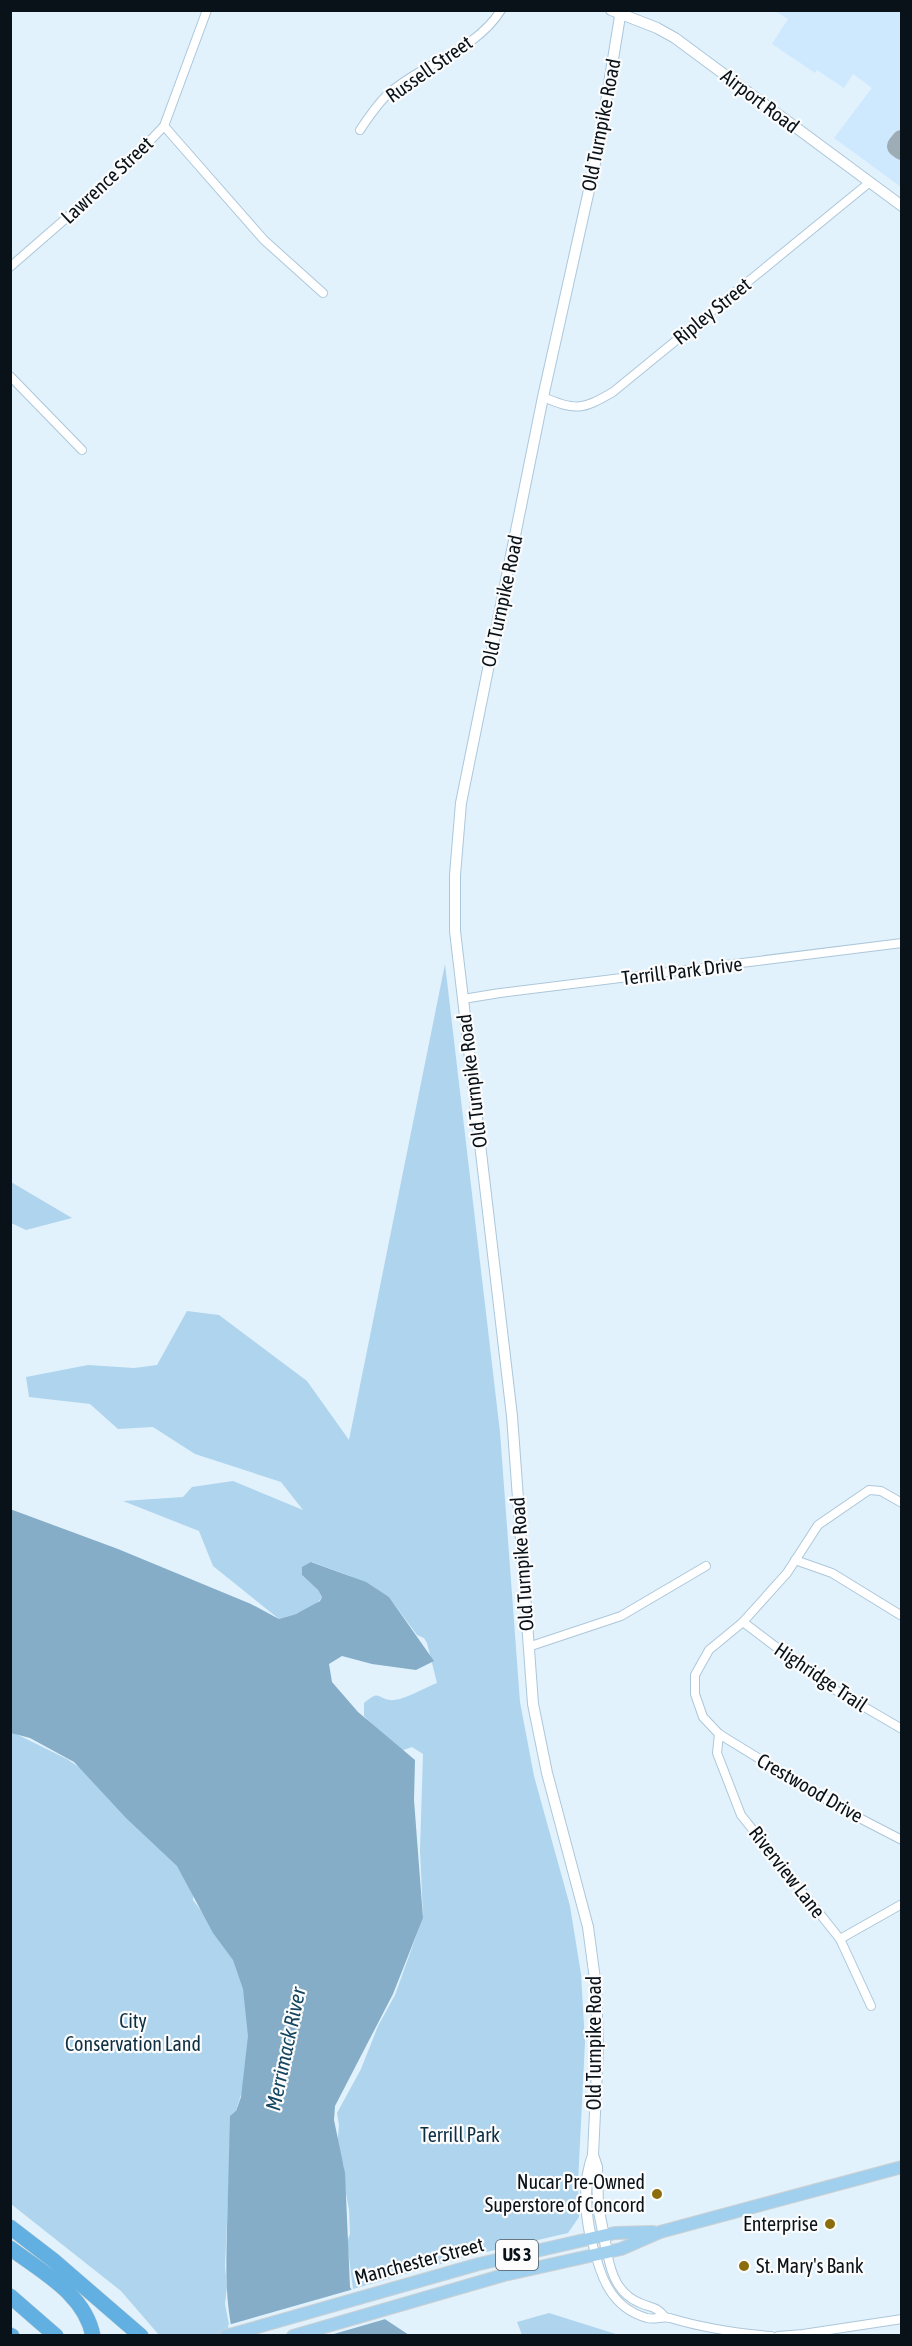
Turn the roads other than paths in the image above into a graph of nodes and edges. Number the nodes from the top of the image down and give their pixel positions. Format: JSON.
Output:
{"nodes":[{"id":1,"x":207,"y":10,"type":"edge"},
{"id":2,"x":501,"y":10,"type":"edge"},
{"id":3,"x":618,"y":12,"type":"edge"},
{"id":4,"x":164,"y":126,"type":"junction"},
{"id":5,"x":360,"y":130,"type":"dead end"},
{"id":6,"x":870,"y":182,"type":"junction"},
{"id":7,"x":902,"y":206,"type":"edge"},
{"id":8,"x":10,"y":267,"type":"edge"},
{"id":9,"x":323,"y":292,"type":"dead end"},
{"id":10,"x":10,"y":376,"type":"edge"},
{"id":11,"x":543,"y":397,"type":"junction"},
{"id":12,"x":82,"y":450,"type":"dead end"},
{"id":13,"x":902,"y":943,"type":"edge"},
{"id":14,"x":463,"y":999,"type":"junction"},
{"id":15,"x":902,"y":1503,"type":"edge"},
{"id":16,"x":795,"y":1560,"type":"junction"},
{"id":17,"x":706,"y":1566,"type":"dead end"},
{"id":18,"x":902,"y":1616,"type":"edge"},
{"id":19,"x":743,"y":1622,"type":"junction"},
{"id":20,"x":528,"y":1647,"type":"junction"},
{"id":21,"x":902,"y":1729,"type":"edge"},
{"id":22,"x":719,"y":1734,"type":"junction"},
{"id":23,"x":902,"y":1840,"type":"edge"},
{"id":24,"x":902,"y":1904,"type":"edge"},
{"id":25,"x":840,"y":1939,"type":"junction"},
{"id":26,"x":872,"y":2006,"type":"dead end"},
{"id":27,"x":593,"y":2155,"type":"junction"},
{"id":28,"x":902,"y":2167,"type":"edge"},
{"id":29,"x":10,"y":2227,"type":"edge"},
{"id":30,"x":660,"y":2232,"type":"junction"},
{"id":31,"x":604,"y":2236,"type":"junction"},
{"id":32,"x":591,"y":2238,"type":"junction"},
{"id":33,"x":10,"y":2248,"type":"edge"},
{"id":34,"x":601,"y":2254,"type":"junction"},
{"id":35,"x":10,"y":2296,"type":"edge"},
{"id":36,"x":902,"y":2319,"type":"edge"},
{"id":37,"x":56,"y":2336,"type":"edge"},
{"id":38,"x":93,"y":2336,"type":"edge"},
{"id":39,"x":141,"y":2336,"type":"edge"},
{"id":40,"x":226,"y":2336,"type":"edge"},
{"id":41,"x":293,"y":2336,"type":"edge"},
{"id":42,"x":771,"y":2336,"type":"edge"},
{"id":43,"x":778,"y":2336,"type":"edge"}],
"edges":[{"from":1,"to":4,"type":"street","name":"Lawrence Street"},
{"from":2,"to":5,"type":"street","name":"Russell Street"},
{"from":3,"to":6,"type":"street","name":"Airport Road"},
{"from":3,"to":11,"type":"street","name":"Old Turnpike Road"},
{"from":4,"to":8,"type":"street","name":"Lawrence Street"},
{"from":4,"to":9,"type":"street"},
{"from":6,"to":7,"type":"street","name":"Airport Road"},
{"from":6,"to":11,"type":"street","name":"Ripley Street"},
{"from":10,"to":12,"type":"street"},
{"from":11,"to":14,"type":"street","name":"Old Turnpike Road"},
{"from":13,"to":14,"type":"street","name":"Terrill Park Drive"},
{"from":14,"to":20,"type":"street","name":"Old Turnpike Road"},
{"from":15,"to":16,"type":"street"},
{"from":16,"to":18,"type":"street"},
{"from":16,"to":19,"type":"street"},
{"from":17,"to":20,"type":"street"},
{"from":19,"to":21,"type":"street","name":"Highridge Trail"},
{"from":19,"to":22,"type":"street"},
{"from":20,"to":27,"type":"street","name":"Old Turnpike Road"},
{"from":22,"to":23,"type":"street","name":"Crestwood Drive"},
{"from":22,"to":25,"type":"street","name":"Riverview Lane"},
{"from":24,"to":25,"type":"street"},
{"from":25,"to":26,"type":"street","name":"Riverview Lane"},
{"from":27,"to":31,"type":"street","name":"Old Turnpike Road"},
{"from":27,"to":32,"type":"street","name":"Old Turnpike Road"},
{"from":28,"to":30,"type":"main road","name":"Manchester Street","number":"US 3"},
{"from":29,"to":39,"type":"highway"},
{"from":30,"to":31,"type":"main road","name":"Manchester Street","number":"US 3"},
{"from":30,"to":34,"type":"main road","name":"Manchester Street","number":"US 3"},
{"from":31,"to":32,"type":"main road","name":"Manchester Street","number":"US 3"},
{"from":31,"to":34,"type":"street","name":"Old Turnpike Road"},
{"from":32,"to":34,"type":"street"},
{"from":32,"to":40,"type":"main road","name":"Manchester Street","number":"US 3"},
{"from":33,"to":38,"type":"highway"},
{"from":34,"to":41,"type":"main road","name":"Manchester Street","number":"US 3"},
{"from":34,"to":42,"type":"street"},
{"from":35,"to":37,"type":"highway"},
{"from":36,"to":43,"type":"street"}]}
